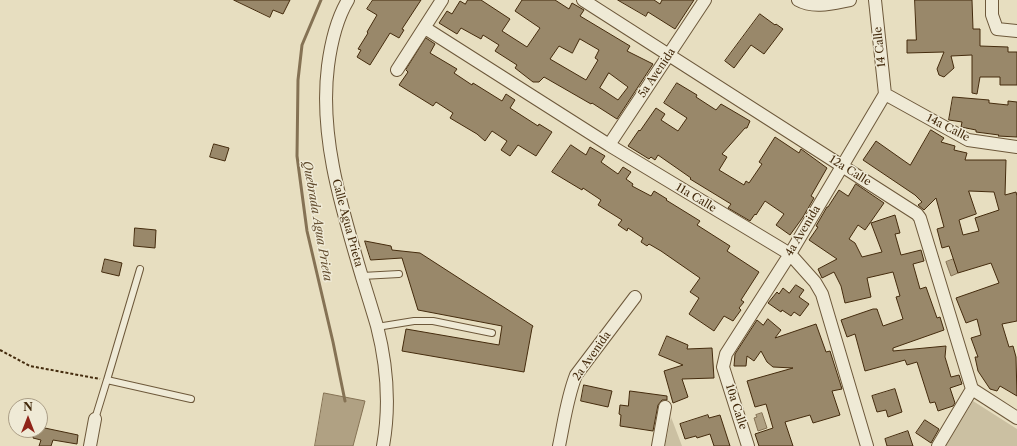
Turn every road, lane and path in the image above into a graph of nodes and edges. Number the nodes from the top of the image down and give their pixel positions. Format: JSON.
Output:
{"nodes":[{"id":1,"x":348,"y":0,"type":"edge"},
{"id":2,"x":442,"y":0,"type":"edge"},
{"id":3,"x":583,"y":0,"type":"edge"},
{"id":4,"x":705,"y":0,"type":"edge"},
{"id":5,"x":798,"y":0,"type":"edge"},
{"id":6,"x":850,"y":0,"type":"edge"},
{"id":7,"x":875,"y":0,"type":"edge"},
{"id":8,"x":992,"y":0,"type":"edge"},
{"id":9,"x":425,"y":28,"type":"junction"},
{"id":10,"x":1017,"y":31,"type":"edge"},
{"id":11,"x":669,"y":56,"type":"junction"},
{"id":12,"x":397,"y":70,"type":"dead end"},
{"id":13,"x":885,"y":94,"type":"junction"},
{"id":14,"x":609,"y":145,"type":"junction"},
{"id":15,"x":1016,"y":149,"type":"edge"},
{"id":16,"x":842,"y":166,"type":"junction"},
{"id":17,"x":790,"y":254,"type":"junction"},
{"id":18,"x":140,"y":269,"type":"dead end"},
{"id":19,"x":399,"y":274,"type":"dead end"},
{"id":20,"x":362,"y":276,"type":"junction"},
{"id":21,"x":635,"y":297,"type":"dead end"},
{"id":22,"x":377,"y":327,"type":"junction"},
{"id":23,"x":492,"y":333,"type":"dead end"},
{"id":24,"x":0,"y":350,"type":"edge"},
{"id":25,"x":723,"y":367,"type":"joint"},
{"id":26,"x":107,"y":380,"type":"junction"},
{"id":27,"x":972,"y":389,"type":"junction"},
{"id":28,"x":191,"y":399,"type":"dead end"},
{"id":29,"x":665,"y":407,"type":"dead end"},
{"id":30,"x":1017,"y":418,"type":"edge"},
{"id":31,"x":95,"y":419,"type":"joint"},
{"id":32,"x":90,"y":446,"type":"edge"},
{"id":33,"x":383,"y":446,"type":"edge"},
{"id":34,"x":559,"y":446,"type":"edge"},
{"id":35,"x":658,"y":446,"type":"edge"},
{"id":36,"x":748,"y":446,"type":"edge"},
{"id":37,"x":868,"y":446,"type":"edge"},
{"id":38,"x":938,"y":446,"type":"edge"}],
"edges":[{"from":1,"to":20,"type":"street","name":"Calle Agua Prieta"},
{"from":2,"to":9,"type":"street"},
{"from":3,"to":11,"type":"street","name":"12a Calle"},
{"from":4,"to":11,"type":"street","name":"5a Avenida"},
{"from":5,"to":6,"type":"street"},
{"from":7,"to":13,"type":"street","name":"14 Calle"},
{"from":8,"to":10,"type":"street"},
{"from":9,"to":12,"type":"street"},
{"from":9,"to":14,"type":"street","name":"11a Calle"},
{"from":11,"to":14,"type":"street","name":"5a Avenida"},
{"from":11,"to":16,"type":"street","name":"12a Calle"},
{"from":13,"to":15,"type":"street","name":"14a Calle"},
{"from":13,"to":16,"type":"street","name":"4a Avenida"},
{"from":14,"to":17,"type":"street","name":"11a Calle"},
{"from":16,"to":17,"type":"street","name":"4a Avenida"},
{"from":16,"to":27,"type":"street","name":"12a Calle"},
{"from":17,"to":25,"type":"street","name":"4a Avenida"},
{"from":17,"to":37,"type":"street","name":"11a Calle"},
{"from":18,"to":26,"type":"lane"},
{"from":19,"to":20,"type":"lane"},
{"from":20,"to":22,"type":"street","name":"Calle Agua Prieta"},
{"from":21,"to":34,"type":"street","name":"2a Avenida"},
{"from":22,"to":23,"type":"lane"},
{"from":22,"to":33,"type":"street","name":"Calle Agua Prieta"},
{"from":24,"to":26,"type":"path"},
{"from":25,"to":36,"type":"street","name":"10a Calle"},
{"from":26,"to":28,"type":"lane"},
{"from":26,"to":31,"type":"lane"},
{"from":27,"to":30,"type":"street"},
{"from":27,"to":38,"type":"street"},
{"from":29,"to":35,"type":"street"},
{"from":31,"to":32,"type":"street"}]}
